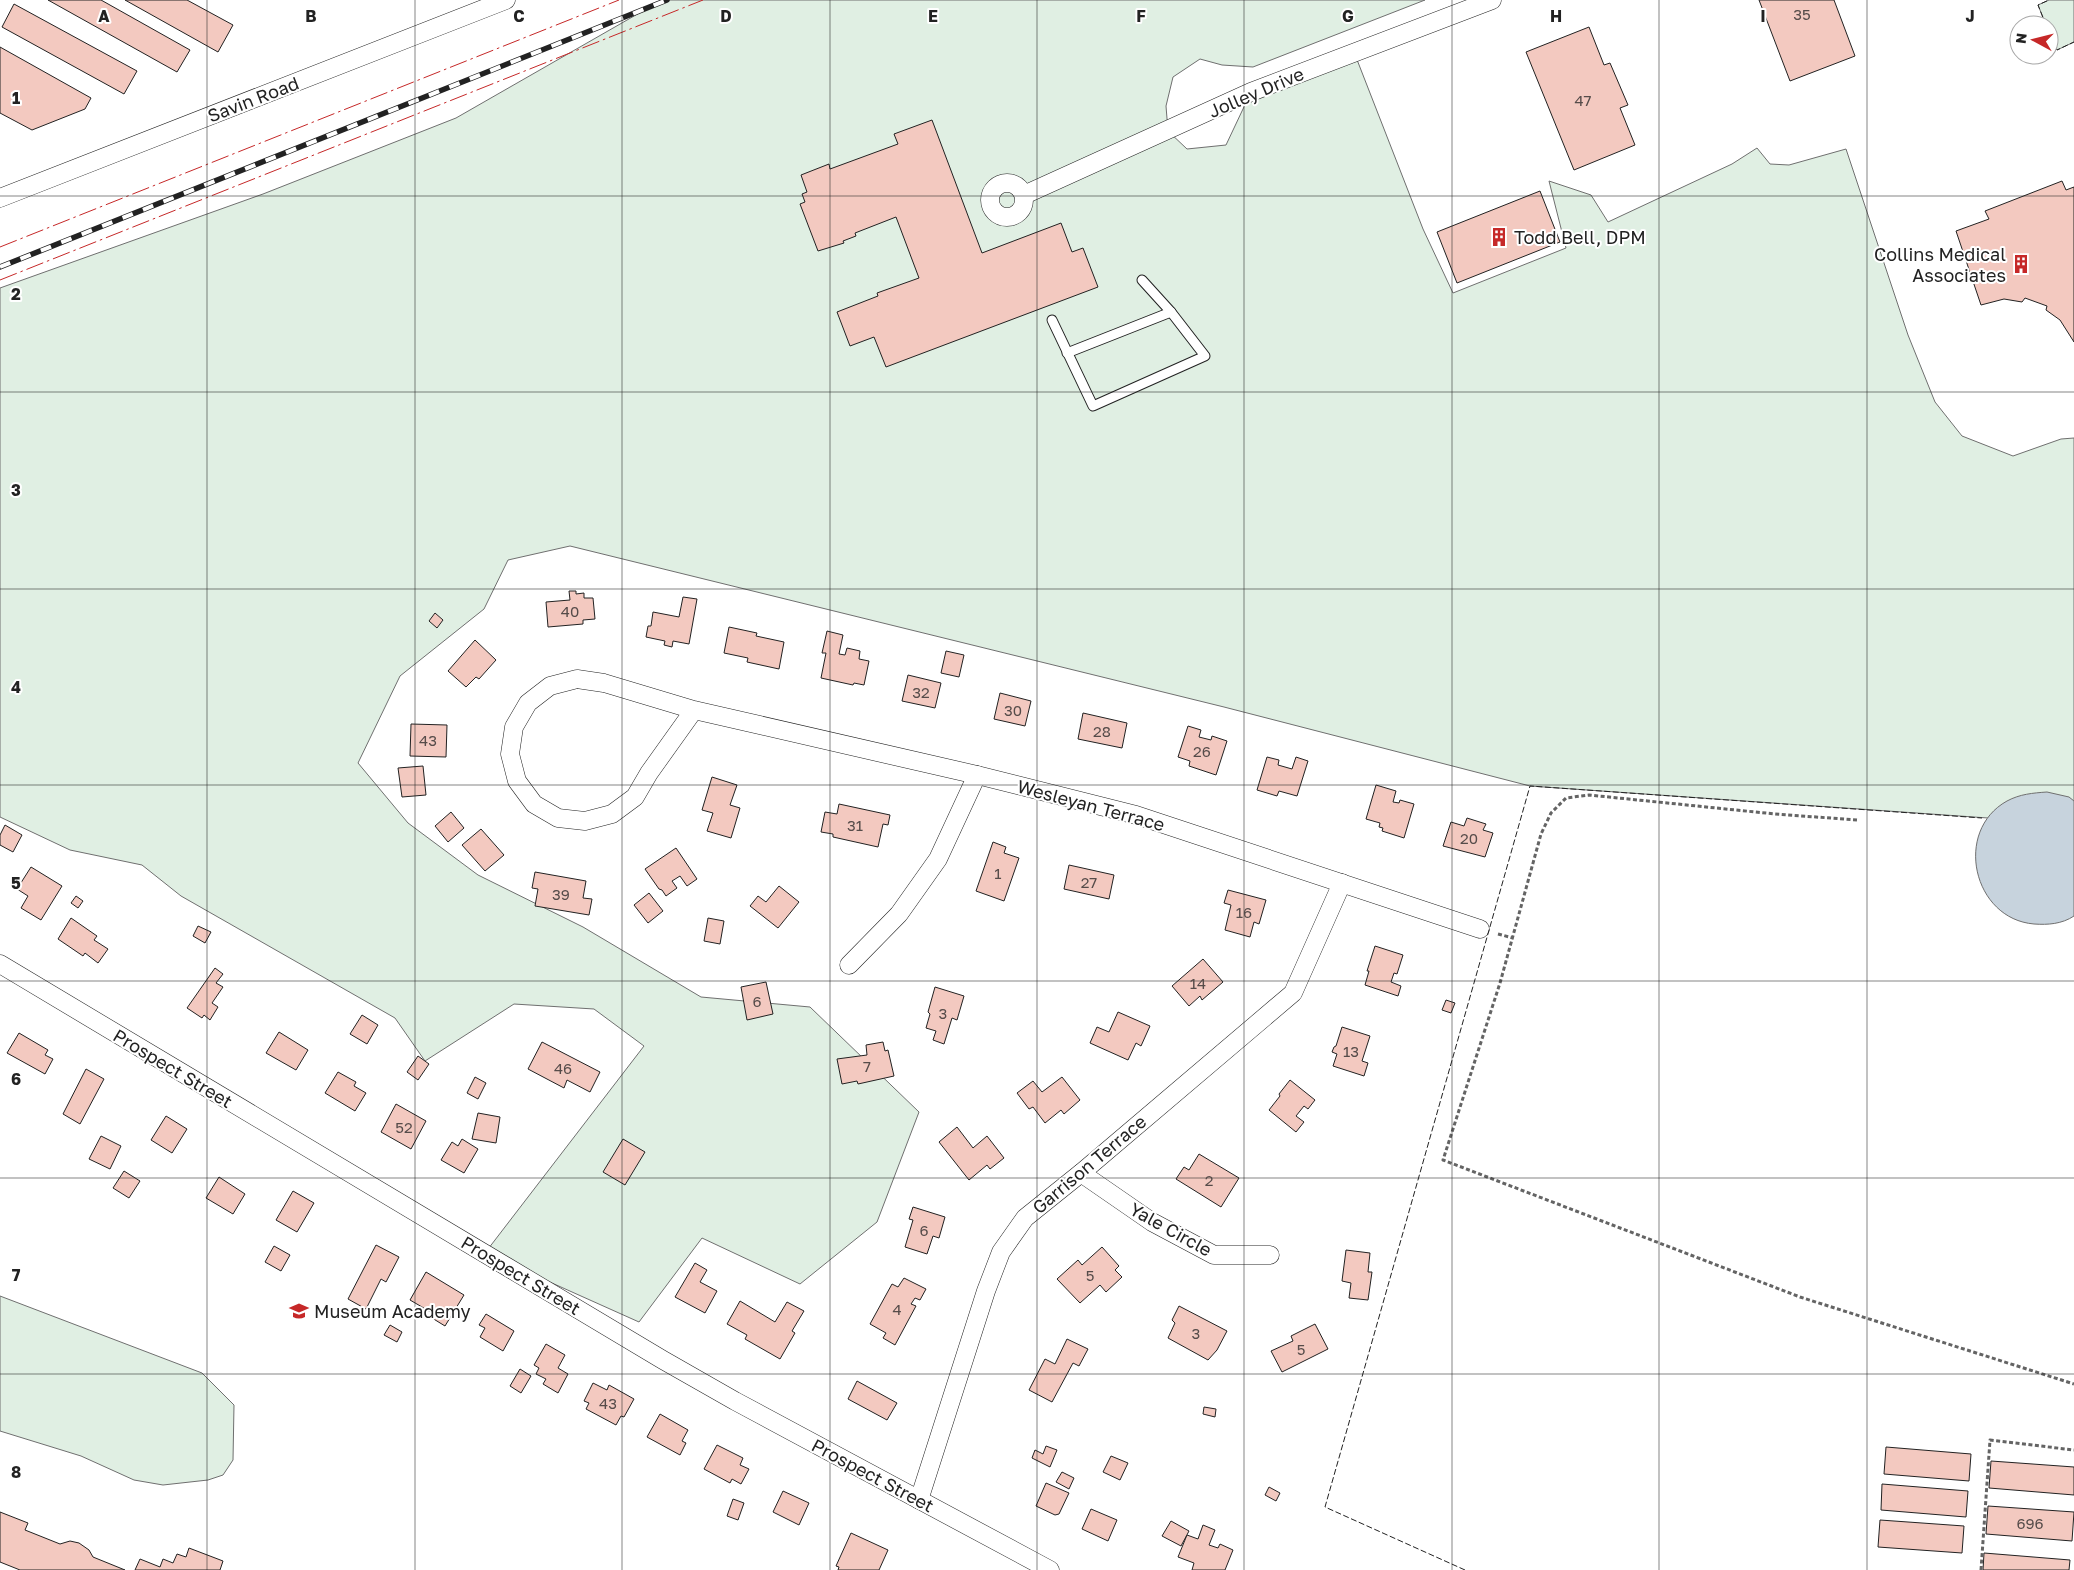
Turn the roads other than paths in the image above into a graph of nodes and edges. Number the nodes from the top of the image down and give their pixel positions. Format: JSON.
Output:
{"nodes":[{"id":1,"x":506,"y":0,"type":"edge"},
{"id":2,"x":1492,"y":0,"type":"edge"},
{"id":3,"x":1024,"y":195,"type":"dead end"},
{"id":4,"x":0,"y":198,"type":"edge"},
{"id":5,"x":1142,"y":280,"type":"dead end"},
{"id":6,"x":1171,"y":312,"type":"junction"},
{"id":7,"x":1052,"y":320,"type":"dead end"},
{"id":8,"x":1067,"y":353,"type":"junction"},
{"id":9,"x":694,"y":710,"type":"junction"},
{"id":10,"x":977,"y":775,"type":"junction"},
{"id":11,"x":1342,"y":883,"type":"junction"},
{"id":12,"x":1480,"y":929,"type":"dead end"},
{"id":13,"x":0,"y":964,"type":"edge"},
{"id":14,"x":849,"y":965,"type":"dead end"},
{"id":15,"x":1081,"y":1173,"type":"junction"},
{"id":16,"x":1270,"y":1255,"type":"dead end"},
{"id":17,"x":919,"y":1500,"type":"junction"},
{"id":18,"x":1050,"y":1570,"type":"edge"}],
"edges":[{"from":1,"to":4,"type":"street","name":"Savin Road"},
{"from":2,"to":3,"type":"street","name":"Jolley Drive"},
{"from":5,"to":6,"type":"lane"},
{"from":6,"to":8,"type":"lane"},
{"from":6,"to":8,"type":"lane"},
{"from":7,"to":8,"type":"lane"},
{"from":9,"to":9,"type":"street","name":"Wesleyan Terrace"},
{"from":9,"to":10,"type":"street","name":"Wesleyan Terrace"},
{"from":10,"to":11,"type":"street","name":"Wesleyan Terrace"},
{"from":10,"to":14,"type":"street"},
{"from":11,"to":12,"type":"street","name":"Wesleyan Terrace"},
{"from":11,"to":15,"type":"street","name":"Garrison Terrace"},
{"from":13,"to":17,"type":"street","name":"Prospect Street"},
{"from":15,"to":16,"type":"street","name":"Yale Circle"},
{"from":15,"to":17,"type":"street","name":"Garrison Terrace"},
{"from":17,"to":18,"type":"street","name":"Prospect Street"}]}
